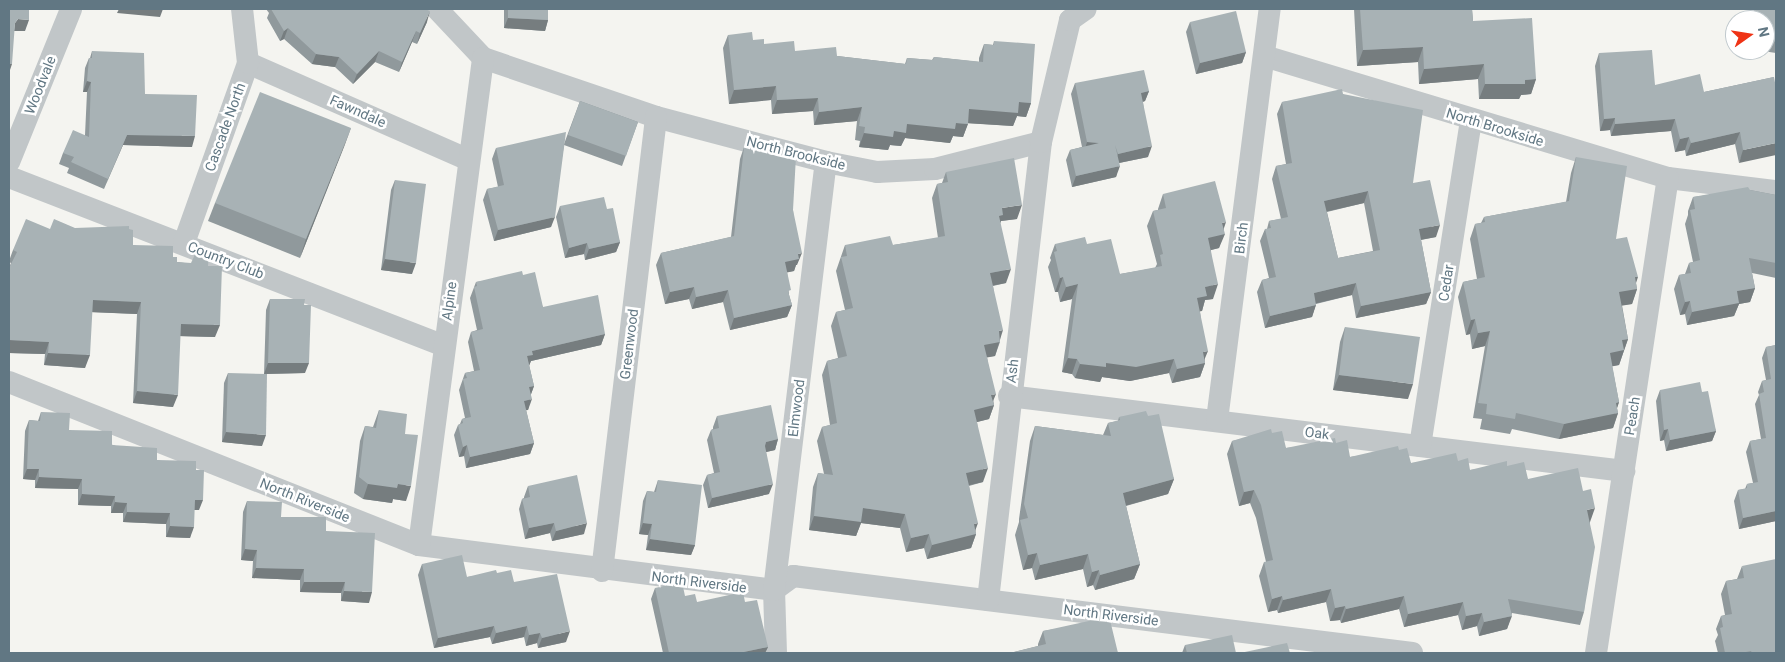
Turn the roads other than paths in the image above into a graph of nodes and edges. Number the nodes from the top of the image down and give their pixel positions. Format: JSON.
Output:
{"nodes":[{"id":1,"x":70,"y":9,"type":"edge"},
{"id":2,"x":242,"y":9,"type":"edge"},
{"id":3,"x":437,"y":9,"type":"edge"},
{"id":4,"x":1086,"y":9,"type":"edge"},
{"id":5,"x":1270,"y":9,"type":"edge"},
{"id":6,"x":1264,"y":56,"type":"junction"},
{"id":7,"x":482,"y":58,"type":"junction"},
{"id":8,"x":248,"y":63,"type":"junction"},
{"id":9,"x":656,"y":117,"type":"junction"},
{"id":10,"x":1471,"y":120,"type":"junction"},
{"id":11,"x":1041,"y":142,"type":"junction"},
{"id":12,"x":467,"y":160,"type":"junction"},
{"id":13,"x":9,"y":162,"type":"edge"},
{"id":14,"x":826,"y":162,"type":"junction"},
{"id":15,"x":9,"y":177,"type":"edge"},
{"id":16,"x":1668,"y":178,"type":"junction"},
{"id":17,"x":1776,"y":191,"type":"edge"},
{"id":18,"x":184,"y":243,"type":"junction"},
{"id":19,"x":443,"y":345,"type":"junction"},
{"id":20,"x":9,"y":382,"type":"edge"},
{"id":21,"x":1009,"y":396,"type":"junction"},
{"id":22,"x":1217,"y":420,"type":"junction"},
{"id":23,"x":1420,"y":446,"type":"junction"},
{"id":24,"x":1624,"y":471,"type":"junction"},
{"id":25,"x":419,"y":545,"type":"junction"},
{"id":26,"x":602,"y":571,"type":"junction"},
{"id":27,"x":774,"y":590,"type":"junction"},
{"id":28,"x":988,"y":600,"type":"junction"},
{"id":29,"x":776,"y":653,"type":"edge"},
{"id":30,"x":1412,"y":653,"type":"edge"},
{"id":31,"x":1596,"y":653,"type":"edge"}],
"edges":[{"from":1,"to":13,"type":"street","name":"Woodvale"},
{"from":2,"to":8,"type":"street","name":"Cascade North"},
{"from":3,"to":7,"type":"street","name":"North Brookside"},
{"from":4,"to":11,"type":"street"},
{"from":5,"to":6,"type":"street"},
{"from":6,"to":10,"type":"street","name":"North Brookside"},
{"from":6,"to":22,"type":"street","name":"Birch"},
{"from":7,"to":9,"type":"street","name":"North Brookside"},
{"from":7,"to":12,"type":"street","name":"Alpine"},
{"from":8,"to":12,"type":"street","name":"Fawndale"},
{"from":8,"to":18,"type":"street","name":"Cascade North"},
{"from":9,"to":14,"type":"street","name":"North Brookside"},
{"from":9,"to":26,"type":"street","name":"Greenwood"},
{"from":10,"to":16,"type":"street","name":"North Brookside"},
{"from":10,"to":23,"type":"street","name":"Cedar"},
{"from":11,"to":14,"type":"street","name":"North Brookside"},
{"from":11,"to":21,"type":"street","name":"Ash"},
{"from":12,"to":19,"type":"street","name":"Alpine"},
{"from":14,"to":27,"type":"street","name":"Elmwood"},
{"from":15,"to":18,"type":"street","name":"Country Club"},
{"from":16,"to":17,"type":"street","name":"North Brookside"},
{"from":16,"to":24,"type":"street","name":"Peach"},
{"from":18,"to":19,"type":"street","name":"Country Club"},
{"from":19,"to":25,"type":"street","name":"Alpine"},
{"from":20,"to":25,"type":"street","name":"North Riverside"},
{"from":21,"to":22,"type":"street","name":"Oak"},
{"from":21,"to":28,"type":"street","name":"Ash"},
{"from":22,"to":23,"type":"street","name":"Oak"},
{"from":23,"to":24,"type":"street","name":"Oak"},
{"from":24,"to":31,"type":"street","name":"Peach"},
{"from":25,"to":26,"type":"street","name":"North Riverside"},
{"from":26,"to":27,"type":"street","name":"North Riverside"},
{"from":27,"to":28,"type":"street","name":"North Riverside"},
{"from":27,"to":29,"type":"street","name":"Elmwood"},
{"from":28,"to":30,"type":"street","name":"North Riverside"}]}
